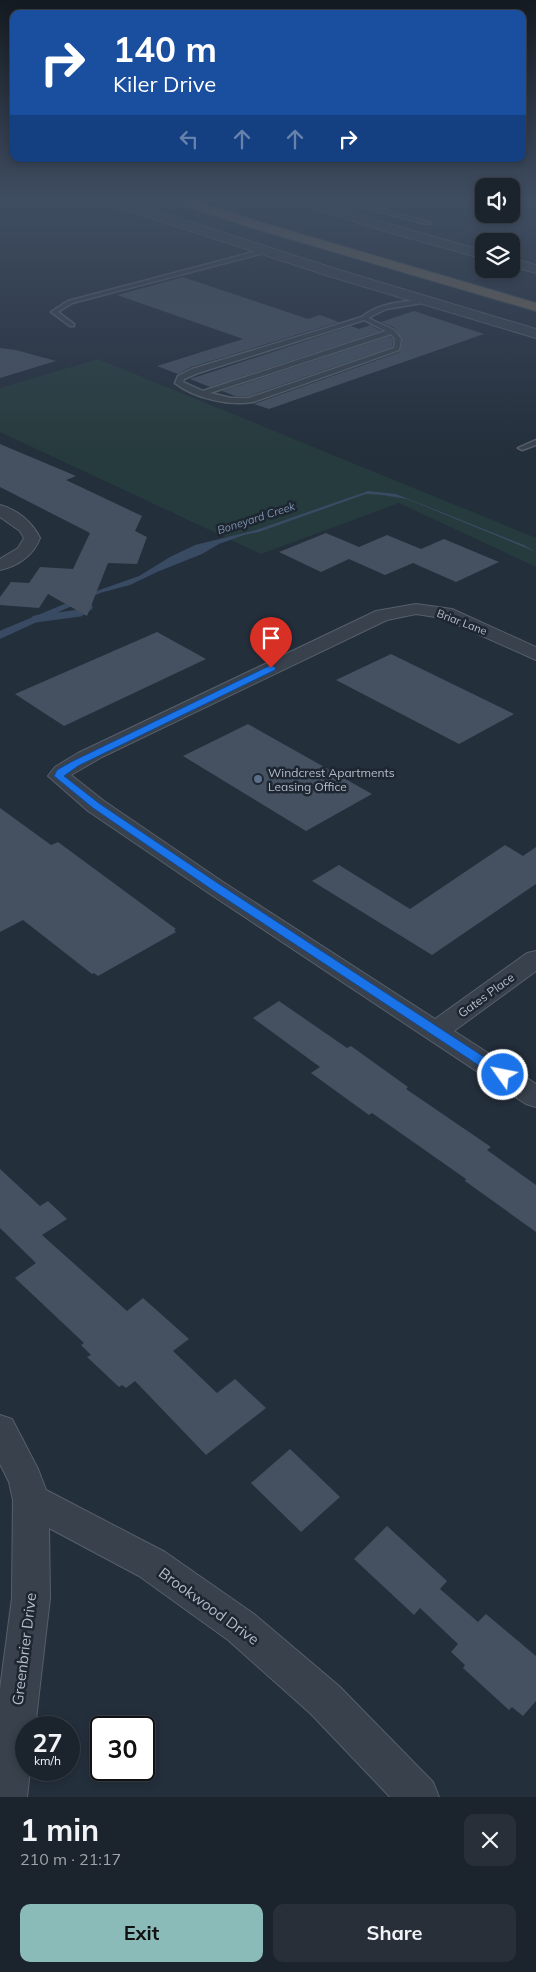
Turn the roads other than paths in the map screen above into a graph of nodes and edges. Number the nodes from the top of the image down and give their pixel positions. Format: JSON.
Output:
{"nodes":[{"id":1,"x":136,"y":285,"type":"edge"},
{"id":2,"x":374,"y":285,"type":"edge"},
{"id":3,"x":460,"y":285,"type":"edge"},
{"id":4,"x":426,"y":301,"type":"junction"},
{"id":5,"x":536,"y":307,"type":"edge"},
{"id":6,"x":364,"y":318,"type":"junction"},
{"id":7,"x":72,"y":325,"type":"dead end"},
{"id":8,"x":392,"y":331,"type":"junction"},
{"id":9,"x":536,"y":334,"type":"edge"},
{"id":10,"x":204,"y":393,"type":"junction"},
{"id":11,"x":536,"y":442,"type":"edge"},
{"id":12,"x":522,"y":448,"type":"dead end"},
{"id":13,"x":0,"y":510,"type":"edge"},
{"id":14,"x":0,"y":565,"type":"edge"},
{"id":15,"x":536,"y":654,"type":"edge"},
{"id":16,"x":536,"y":959,"type":"edge"},
{"id":17,"x":436,"y":1031,"type":"junction"},
{"id":18,"x":536,"y":1097,"type":"edge"},
{"id":19,"x":0,"y":1430,"type":"edge"},
{"id":20,"x":31,"y":1500,"type":"junction"},
{"id":21,"x":6,"y":1797,"type":"edge"},
{"id":22,"x":418,"y":1797,"type":"edge"}],
"edges":[{"from":1,"to":7,"type":"lane"},
{"from":2,"to":4,"type":"street"},
{"from":3,"to":5,"type":"highway"},
{"from":4,"to":6,"type":"lane"},
{"from":4,"to":9,"type":"street"},
{"from":6,"to":8,"type":"lane"},
{"from":6,"to":10,"type":"lane"},
{"from":8,"to":10,"type":"lane"},
{"from":8,"to":10,"type":"lane"},
{"from":11,"to":12,"type":"lane"},
{"from":13,"to":14,"type":"street"},
{"from":15,"to":17,"type":"street","name":"Briar Lane"},
{"from":16,"to":17,"type":"street","name":"Gates Place"},
{"from":17,"to":18,"type":"street"},
{"from":19,"to":20,"type":"street"},
{"from":20,"to":21,"type":"street","name":"Greenbrier Drive"},
{"from":20,"to":22,"type":"street","name":"Brookwood Drive"}]}
